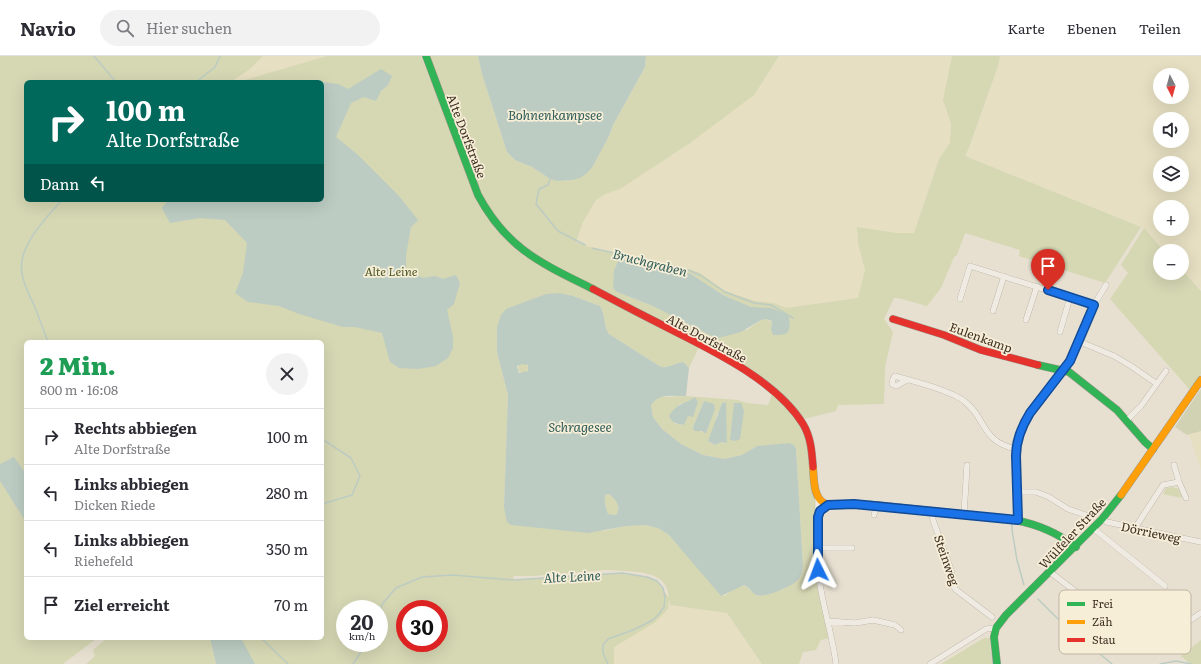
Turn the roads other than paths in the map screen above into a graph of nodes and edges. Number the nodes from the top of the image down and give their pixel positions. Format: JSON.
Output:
{"nodes":[{"id":1,"x":426,"y":56,"type":"edge"},
{"id":2,"x":1004,"y":276,"type":"junction"},
{"id":3,"x":1106,"y":285,"type":"dead end"},
{"id":4,"x":1037,"y":286,"type":"junction"},
{"id":5,"x":1070,"y":297,"type":"junction"},
{"id":6,"x":960,"y":299,"type":"dead end"},
{"id":7,"x":1094,"y":305,"type":"junction"},
{"id":8,"x":993,"y":311,"type":"dead end"},
{"id":9,"x":893,"y":319,"type":"dead end"},
{"id":10,"x":1026,"y":320,"type":"dead end"},
{"id":11,"x":1060,"y":332,"type":"dead end"},
{"id":12,"x":1078,"y":342,"type":"junction"},
{"id":13,"x":1064,"y":370,"type":"junction"},
{"id":14,"x":1166,"y":371,"type":"dead end"},
{"id":15,"x":907,"y":380,"type":"dead end"},
{"id":16,"x":1201,"y":380,"type":"edge"},
{"id":17,"x":1157,"y":384,"type":"junction"},
{"id":18,"x":1127,"y":420,"type":"junction"},
{"id":19,"x":1016,"y":449,"type":"junction"},
{"id":20,"x":1153,"y":449,"type":"junction"},
{"id":21,"x":967,"y":465,"type":"dead end"},
{"id":22,"x":1174,"y":465,"type":"dead end"},
{"id":23,"x":1179,"y":482,"type":"junction"},
{"id":24,"x":1017,"y":492,"type":"junction"},
{"id":25,"x":1186,"y":498,"type":"dead end"},
{"id":26,"x":818,"y":499,"type":"junction"},
{"id":27,"x":828,"y":505,"type":"junction"},
{"id":28,"x":877,"y":506,"type":"junction"},
{"id":29,"x":932,"y":511,"type":"junction"},
{"id":30,"x":964,"y":514,"type":"junction"},
{"id":31,"x":874,"y":515,"type":"dead end"},
{"id":32,"x":818,"y":517,"type":"junction"},
{"id":33,"x":1091,"y":518,"type":"dead end"},
{"id":34,"x":1102,"y":519,"type":"junction"},
{"id":35,"x":1018,"y":520,"type":"junction"},
{"id":36,"x":1094,"y":528,"type":"junction"},
{"id":37,"x":1136,"y":528,"type":"junction"},
{"id":38,"x":1201,"y":542,"type":"edge"},
{"id":39,"x":1076,"y":547,"type":"junction"},
{"id":40,"x":817,"y":548,"type":"junction"},
{"id":41,"x":852,"y":548,"type":"dead end"},
{"id":42,"x":1050,"y":572,"type":"junction"},
{"id":43,"x":1165,"y":586,"type":"dead end"},
{"id":44,"x":1074,"y":590,"type":"edge"},
{"id":45,"x":1201,"y":613,"type":"edge"},
{"id":46,"x":992,"y":617,"type":"dead end"},
{"id":47,"x":1191,"y":620,"type":"edge"},
{"id":48,"x":827,"y":621,"type":"junction"},
{"id":49,"x":996,"y":628,"type":"junction"},
{"id":50,"x":901,"y":630,"type":"dead end"},
{"id":51,"x":836,"y":664,"type":"edge"},
{"id":52,"x":930,"y":664,"type":"edge"},
{"id":53,"x":997,"y":664,"type":"edge"}],
"edges":[{"from":1,"to":26,"type":"street","name":"Alte Dorfstraße"},
{"from":2,"to":4,"type":"street"},
{"from":2,"to":6,"type":"street"},
{"from":2,"to":8,"type":"street"},
{"from":3,"to":7,"type":"street"},
{"from":4,"to":5,"type":"street"},
{"from":4,"to":10,"type":"street"},
{"from":5,"to":7,"type":"street"},
{"from":5,"to":11,"type":"street"},
{"from":7,"to":12,"type":"street"},
{"from":9,"to":13,"type":"street","name":"Eulenkamp"},
{"from":12,"to":13,"type":"street"},
{"from":12,"to":17,"type":"street"},
{"from":13,"to":18,"type":"street"},
{"from":13,"to":19,"type":"street"},
{"from":14,"to":17,"type":"street"},
{"from":15,"to":19,"type":"street"},
{"from":16,"to":20,"type":"street","name":"Wülfeler Straße"},
{"from":17,"to":18,"type":"street"},
{"from":18,"to":20,"type":"street"},
{"from":19,"to":24,"type":"street"},
{"from":20,"to":34,"type":"street","name":"Wülfeler Straße"},
{"from":21,"to":30,"type":"street"},
{"from":22,"to":23,"type":"street"},
{"from":23,"to":25,"type":"street"},
{"from":23,"to":37,"type":"street"},
{"from":24,"to":33,"type":"street"},
{"from":24,"to":35,"type":"street"},
{"from":26,"to":27,"type":"street"},
{"from":26,"to":32,"type":"street"},
{"from":27,"to":28,"type":"street"},
{"from":27,"to":32,"type":"street"},
{"from":28,"to":29,"type":"street"},
{"from":28,"to":31,"type":"street"},
{"from":29,"to":30,"type":"street"},
{"from":29,"to":46,"type":"street","name":"Steinweg"},
{"from":30,"to":35,"type":"street"},
{"from":32,"to":40,"type":"street"},
{"from":34,"to":36,"type":"street","name":"Wülfeler Straße"},
{"from":34,"to":37,"type":"street","name":"Dörrieweg"},
{"from":35,"to":39,"type":"street"},
{"from":36,"to":39,"type":"street","name":"Wülfeler Straße"},
{"from":36,"to":43,"type":"street"},
{"from":37,"to":38,"type":"street","name":"Dörrieweg"},
{"from":39,"to":42,"type":"street","name":"Wülfeler Straße"},
{"from":40,"to":41,"type":"street"},
{"from":40,"to":48,"type":"street"},
{"from":42,"to":44,"type":"street"},
{"from":42,"to":49,"type":"street","name":"Wülfeler Straße"},
{"from":45,"to":47,"type":"street"},
{"from":48,"to":50,"type":"street"},
{"from":48,"to":51,"type":"street"},
{"from":49,"to":52,"type":"street"},
{"from":49,"to":53,"type":"street"}]}
